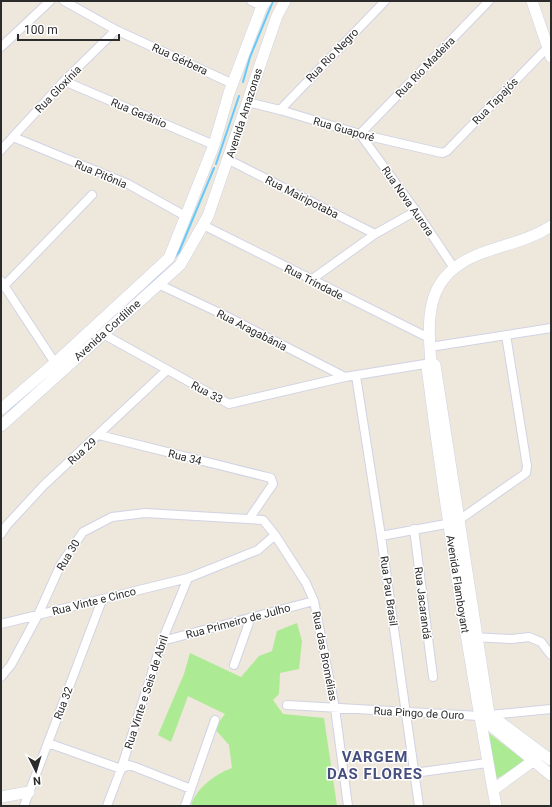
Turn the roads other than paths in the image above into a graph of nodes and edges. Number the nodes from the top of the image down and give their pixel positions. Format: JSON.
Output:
{"nodes":[{"id":1,"x":50,"y":1,"type":"edge"},
{"id":2,"x":64,"y":1,"type":"edge"},
{"id":3,"x":251,"y":1,"type":"edge"},
{"id":4,"x":285,"y":1,"type":"edge"},
{"id":5,"x":385,"y":1,"type":"edge"},
{"id":6,"x":489,"y":1,"type":"edge"},
{"id":7,"x":532,"y":1,"type":"edge"},
{"id":8,"x":539,"y":1,"type":"edge"},
{"id":9,"x":264,"y":4,"type":"edge"},
{"id":10,"x":116,"y":30,"type":"junction"},
{"id":11,"x":551,"y":34,"type":"edge"},
{"id":12,"x":1,"y":47,"type":"edge"},
{"id":13,"x":549,"y":52,"type":"edge"},
{"id":14,"x":64,"y":81,"type":"junction"},
{"id":15,"x":233,"y":84,"type":"junction"},
{"id":16,"x":247,"y":102,"type":"junction"},
{"id":17,"x":280,"y":110,"type":"junction"},
{"id":18,"x":360,"y":134,"type":"junction"},
{"id":19,"x":13,"y":137,"type":"junction"},
{"id":20,"x":214,"y":145,"type":"junction"},
{"id":21,"x":1,"y":150,"type":"edge"},
{"id":22,"x":442,"y":153,"type":"joint"},
{"id":23,"x":228,"y":160,"type":"junction"},
{"id":24,"x":92,"y":195,"type":"dead end"},
{"id":25,"x":416,"y":211,"type":"junction"},
{"id":26,"x":195,"y":221,"type":"junction"},
{"id":27,"x":551,"y":226,"type":"edge"},
{"id":28,"x":375,"y":234,"type":"junction"},
{"id":29,"x":454,"y":268,"type":"junction"},
{"id":30,"x":311,"y":280,"type":"junction"},
{"id":31,"x":3,"y":283,"type":"edge"},
{"id":32,"x":158,"y":284,"type":"junction"},
{"id":33,"x":551,"y":328,"type":"edge"},
{"id":34,"x":103,"y":334,"type":"junction"},
{"id":35,"x":506,"y":335,"type":"junction"},
{"id":36,"x":429,"y":343,"type":"junction"},
{"id":37,"x":55,"y":363,"type":"junction"},
{"id":38,"x":431,"y":363,"type":"junction"},
{"id":39,"x":166,"y":371,"type":"junction"},
{"id":40,"x":356,"y":376,"type":"junction"},
{"id":41,"x":345,"y":377,"type":"junction"},
{"id":42,"x":1,"y":410,"type":"edge"},
{"id":43,"x":1,"y":426,"type":"edge"},
{"id":44,"x":98,"y":435,"type":"junction"},
{"id":45,"x":249,"y":519,"type":"junction"},
{"id":46,"x":263,"y":520,"type":"joint"},
{"id":47,"x":459,"y":520,"type":"junction"},
{"id":48,"x":4,"y":522,"type":"edge"},
{"id":49,"x":448,"y":524,"type":"junction"},
{"id":50,"x":414,"y":529,"type":"junction"},
{"id":51,"x":1,"y":534,"type":"edge"},
{"id":52,"x":275,"y":536,"type":"junction"},
{"id":53,"x":381,"y":536,"type":"junction"},
{"id":54,"x":188,"y":578,"type":"junction"},
{"id":55,"x":102,"y":600,"type":"junction"},
{"id":56,"x":314,"y":601,"type":"junction"},
{"id":57,"x":38,"y":615,"type":"junction"},
{"id":58,"x":251,"y":617,"type":"junction"},
{"id":59,"x":1,"y":624,"type":"edge"},
{"id":60,"x":472,"y":637,"type":"junction"},
{"id":61,"x":162,"y":641,"type":"junction"},
{"id":62,"x":551,"y":655,"type":"edge"},
{"id":63,"x":234,"y":665,"type":"dead end"},
{"id":64,"x":1,"y":677,"type":"edge"},
{"id":65,"x":433,"y":678,"type":"dead end"},
{"id":66,"x":287,"y":705,"type":"dead end"},
{"id":67,"x":335,"y":708,"type":"junction"},
{"id":68,"x":551,"y":709,"type":"edge"},
{"id":69,"x":405,"y":713,"type":"junction"},
{"id":70,"x":484,"y":715,"type":"junction"},
{"id":71,"x":215,"y":720,"type":"dead end"},
{"id":72,"x":48,"y":743,"type":"junction"},
{"id":73,"x":536,"y":755,"type":"junction"},
{"id":74,"x":551,"y":760,"type":"edge"},
{"id":75,"x":487,"y":763,"type":"junction"},
{"id":76,"x":121,"y":769,"type":"junction"},
{"id":77,"x":414,"y":773,"type":"junction"},
{"id":78,"x":551,"y":775,"type":"edge"},
{"id":79,"x":191,"y":789,"type":"junction"},
{"id":80,"x":493,"y":790,"type":"junction"},
{"id":81,"x":29,"y":792,"type":"junction"},
{"id":82,"x":1,"y":797,"type":"edge"},
{"id":83,"x":24,"y":806,"type":"edge"},
{"id":84,"x":107,"y":806,"type":"edge"},
{"id":85,"x":185,"y":806,"type":"edge"},
{"id":86,"x":348,"y":806,"type":"edge"},
{"id":87,"x":419,"y":806,"type":"edge"},
{"id":88,"x":496,"y":806,"type":"edge"}],
"edges":[{"from":1,"to":12,"type":"street"},
{"from":2,"to":10,"type":"street","name":"Rua Gérbera"},
{"from":3,"to":9,"type":"street"},
{"from":4,"to":16,"type":"street","name":"Avenida Amazonas"},
{"from":5,"to":17,"type":"street","name":"Rua Rio Negro"},
{"from":6,"to":18,"type":"street","name":"Rua Rio Madeira"},
{"from":7,"to":13,"type":"street"},
{"from":8,"to":11,"type":"street"},
{"from":9,"to":15,"type":"street","name":"Avenida Amazonas"},
{"from":10,"to":14,"type":"street","name":"Rua Gloxínia"},
{"from":10,"to":15,"type":"street","name":"Rua Gérbera"},
{"from":13,"to":22,"type":"street","name":"Rua Tapajós"},
{"from":14,"to":19,"type":"street","name":"Rua Gloxínia"},
{"from":14,"to":20,"type":"street","name":"Rua Gerânio"},
{"from":15,"to":20,"type":"street","name":"Avenida Amazonas"},
{"from":16,"to":17,"type":"street","name":"Rua Guaporé"},
{"from":16,"to":23,"type":"street","name":"Avenida Amazonas"},
{"from":17,"to":18,"type":"street","name":"Rua Guaporé"},
{"from":18,"to":22,"type":"street","name":"Rua Guaporé"},
{"from":18,"to":25,"type":"street","name":"Rua Nova Aurora"},
{"from":19,"to":21,"type":"street","name":"Rua Gloxínia"},
{"from":19,"to":26,"type":"street","name":"Rua Pitônia"},
{"from":20,"to":26,"type":"street","name":"Avenida Amazonas"},
{"from":23,"to":26,"type":"street","name":"Avenida Amazonas"},
{"from":23,"to":28,"type":"street","name":"Rua Mairipotaba"},
{"from":24,"to":31,"type":"street"},
{"from":25,"to":28,"type":"street"},
{"from":25,"to":29,"type":"street","name":"Rua Nova Aurora"},
{"from":26,"to":30,"type":"street","name":"Rua Trindade"},
{"from":26,"to":32,"type":"street","name":"Avenida Cordiline"},
{"from":26,"to":37,"type":"street","name":"Avenida Cordiline"},
{"from":27,"to":29,"type":"street","name":"Avenida Flamboyant"},
{"from":28,"to":30,"type":"street"},
{"from":29,"to":36,"type":"street","name":"Avenida Flamboyant"},
{"from":30,"to":36,"type":"street","name":"Rua Trindade"},
{"from":31,"to":37,"type":"street"},
{"from":32,"to":34,"type":"street","name":"Avenida Cordiline"},
{"from":32,"to":41,"type":"street","name":"Rua Aragabânia"},
{"from":33,"to":35,"type":"street"},
{"from":34,"to":39,"type":"street","name":"Rua 33"},
{"from":34,"to":43,"type":"street","name":"Avenida Cordiline"},
{"from":35,"to":36,"type":"street"},
{"from":35,"to":47,"type":"street"},
{"from":36,"to":38,"type":"street","name":"Avenida Flamboyant"},
{"from":37,"to":42,"type":"street","name":"Avenida Cordiline"},
{"from":38,"to":40,"type":"street","name":"Rua 33"},
{"from":38,"to":47,"type":"street","name":"Avenida Flamboyant"},
{"from":38,"to":49,"type":"street","name":"Avenida Flamboyant"},
{"from":39,"to":41,"type":"street","name":"Rua 33"},
{"from":39,"to":44,"type":"street","name":"Rua 29"},
{"from":40,"to":41,"type":"street","name":"Rua 33"},
{"from":40,"to":53,"type":"street","name":"Rua Pau Brasil"},
{"from":44,"to":45,"type":"street","name":"Rua 34"},
{"from":44,"to":48,"type":"street","name":"Rua 29"},
{"from":45,"to":46,"type":"street","name":"Rua 30"},
{"from":45,"to":57,"type":"street","name":"Rua 30"},
{"from":46,"to":52,"type":"street","name":"Rua das Bromélias"},
{"from":47,"to":49,"type":"street"},
{"from":47,"to":60,"type":"street","name":"Avenida Flamboyant"},
{"from":48,"to":51,"type":"street","name":"Rua 29"},
{"from":49,"to":50,"type":"street"},
{"from":49,"to":60,"type":"street","name":"Avenida Flamboyant"},
{"from":50,"to":53,"type":"street"},
{"from":50,"to":65,"type":"street","name":"Rua Jacarandá"},
{"from":52,"to":54,"type":"street","name":"Rua Vinte e Cinco"},
{"from":52,"to":56,"type":"street","name":"Rua das Bromélias"},
{"from":53,"to":69,"type":"street","name":"Rua Pau Brasil"},
{"from":54,"to":55,"type":"street","name":"Rua Vinte e Cinco"},
{"from":54,"to":61,"type":"street","name":"Rua Vinte e Seis de Abril"},
{"from":55,"to":57,"type":"street","name":"Rua Vinte e Cinco"},
{"from":55,"to":72,"type":"street","name":"Rua 32"},
{"from":56,"to":58,"type":"street","name":"Rua Primeiro de Julho"},
{"from":56,"to":67,"type":"street","name":"Rua das Bromélias"},
{"from":57,"to":59,"type":"street","name":"Rua Vinte e Cinco"},
{"from":57,"to":64,"type":"street","name":"Rua 30"},
{"from":58,"to":61,"type":"street","name":"Rua Primeiro de Julho"},
{"from":58,"to":63,"type":"street"},
{"from":60,"to":62,"type":"street"},
{"from":60,"to":70,"type":"street","name":"Avenida Flamboyant"},
{"from":61,"to":76,"type":"street","name":"Rua Vinte e Seis de Abril"},
{"from":66,"to":67,"type":"street","name":"Rua Pingo de Ouro"},
{"from":67,"to":69,"type":"street","name":"Rua Pingo de Ouro"},
{"from":67,"to":86,"type":"street","name":"Rua das Bromélias"},
{"from":68,"to":70,"type":"street","name":"Rua Pingo de Ouro"},
{"from":69,"to":70,"type":"street","name":"Rua Pingo de Ouro"},
{"from":69,"to":77,"type":"street","name":"Rua Pau Brasil"},
{"from":70,"to":73,"type":"street"},
{"from":70,"to":75,"type":"street","name":"Avenida Flamboyant"},
{"from":71,"to":79,"type":"street"},
{"from":72,"to":76,"type":"street"},
{"from":72,"to":81,"type":"street","name":"Rua 32"},
{"from":73,"to":74,"type":"street"},
{"from":73,"to":78,"type":"street"},
{"from":73,"to":80,"type":"street"},
{"from":75,"to":77,"type":"street"},
{"from":75,"to":80,"type":"street","name":"Avenida Flamboyant"},
{"from":76,"to":79,"type":"street"},
{"from":76,"to":84,"type":"street","name":"Rua Vinte e Seis de Abril"},
{"from":77,"to":87,"type":"street","name":"Rua Pau Brasil"},
{"from":79,"to":85,"type":"street"},
{"from":80,"to":88,"type":"street","name":"Avenida Flamboyant"},
{"from":81,"to":82,"type":"street"},
{"from":81,"to":83,"type":"street","name":"Rua 32"}]}
